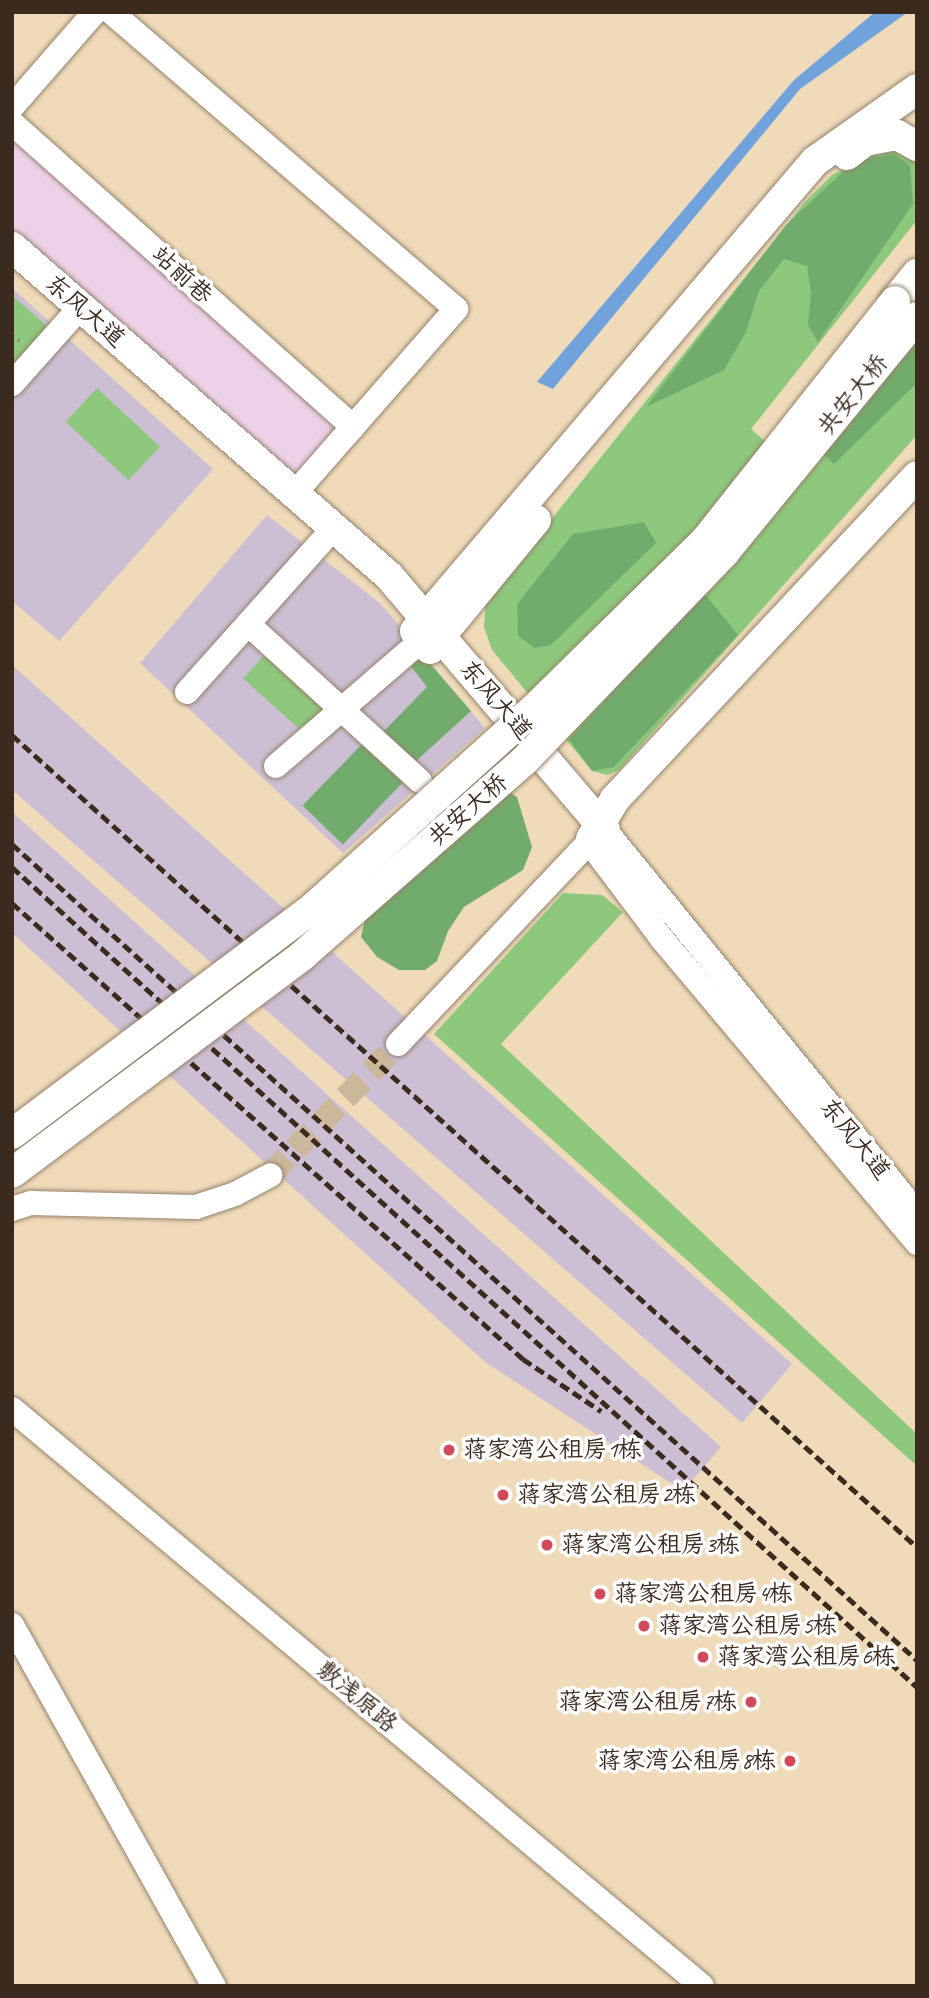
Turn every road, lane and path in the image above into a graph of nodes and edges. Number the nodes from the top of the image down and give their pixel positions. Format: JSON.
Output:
{"nodes":[{"id":1,"x":95,"y":12,"type":"edge"},
{"id":2,"x":111,"y":12,"type":"edge"},
{"id":3,"x":917,"y":89,"type":"edge"},
{"id":4,"x":12,"y":107,"type":"edge"},
{"id":5,"x":12,"y":123,"type":"edge"},
{"id":6,"x":917,"y":146,"type":"edge"},
{"id":7,"x":12,"y":247,"type":"edge"},
{"id":8,"x":12,"y":268,"type":"edge"},
{"id":9,"x":917,"y":274,"type":"edge"},
{"id":10,"x":909,"y":312,"type":"edge"},
{"id":11,"x":70,"y":319,"type":"junction"},
{"id":12,"x":12,"y":384,"type":"edge"},
{"id":13,"x":352,"y":427,"type":"junction"},
{"id":14,"x":917,"y":476,"type":"edge"},
{"id":15,"x":294,"y":494,"type":"junction"},
{"id":16,"x":917,"y":498,"type":"edge"},
{"id":17,"x":323,"y":540,"type":"junction"},
{"id":18,"x":248,"y":624,"type":"junction"},
{"id":19,"x":427,"y":635,"type":"junction"},
{"id":20,"x":187,"y":692,"type":"dead end"},
{"id":21,"x":341,"y":710,"type":"junction"},
{"id":22,"x":276,"y":766,"type":"dead end"},
{"id":23,"x":420,"y":781,"type":"dead end"},
{"id":24,"x":598,"y":832,"type":"junction"},
{"id":25,"x":398,"y":1044,"type":"tunnel mouth"},
{"id":26,"x":12,"y":1134,"type":"edge"},
{"id":27,"x":12,"y":1173,"type":"edge"},
{"id":28,"x":270,"y":1175,"type":"tunnel mouth"},
{"id":29,"x":12,"y":1209,"type":"edge"},
{"id":30,"x":917,"y":1213,"type":"edge"},
{"id":31,"x":917,"y":1243,"type":"edge"},
{"id":32,"x":12,"y":1409,"type":"edge"},
{"id":33,"x":12,"y":1625,"type":"edge"},
{"id":34,"x":214,"y":1986,"type":"edge"},
{"id":35,"x":702,"y":1986,"type":"edge"}],
"edges":[{"from":1,"to":4,"type":"street"},
{"from":2,"to":13,"type":"street"},
{"from":3,"to":19,"type":"main road"},
{"from":5,"to":13,"type":"street","name":"站前巷"},
{"from":6,"to":19,"type":"main road"},
{"from":7,"to":15,"type":"main road","name":"东风大道"},
{"from":8,"to":11,"type":"main road"},
{"from":9,"to":10,"type":"main road"},
{"from":10,"to":26,"type":"main road","name":"共安大桥","bridge":true},
{"from":10,"to":27,"type":"main road","name":"共安大桥","bridge":true},
{"from":11,"to":12,"type":"street"},
{"from":11,"to":17,"type":"main road"},
{"from":13,"to":15,"type":"street"},
{"from":14,"to":24,"type":"main road"},
{"from":15,"to":19,"type":"main road","name":"东风大道"},
{"from":16,"to":24,"type":"main road"},
{"from":17,"to":18,"type":"street"},
{"from":17,"to":19,"type":"main road"},
{"from":18,"to":20,"type":"street"},
{"from":18,"to":21,"type":"street"},
{"from":19,"to":21,"type":"street"},
{"from":19,"to":24,"type":"main road"},
{"from":21,"to":22,"type":"street"},
{"from":21,"to":23,"type":"street"},
{"from":24,"to":25,"type":"street"},
{"from":24,"to":30,"type":"street","name":"东风大道"},
{"from":24,"to":31,"type":"street","name":"东风大道"},
{"from":28,"to":29,"type":"street"},
{"from":32,"to":35,"type":"street","name":"敷浅原路"},
{"from":33,"to":34,"type":"street"}]}
